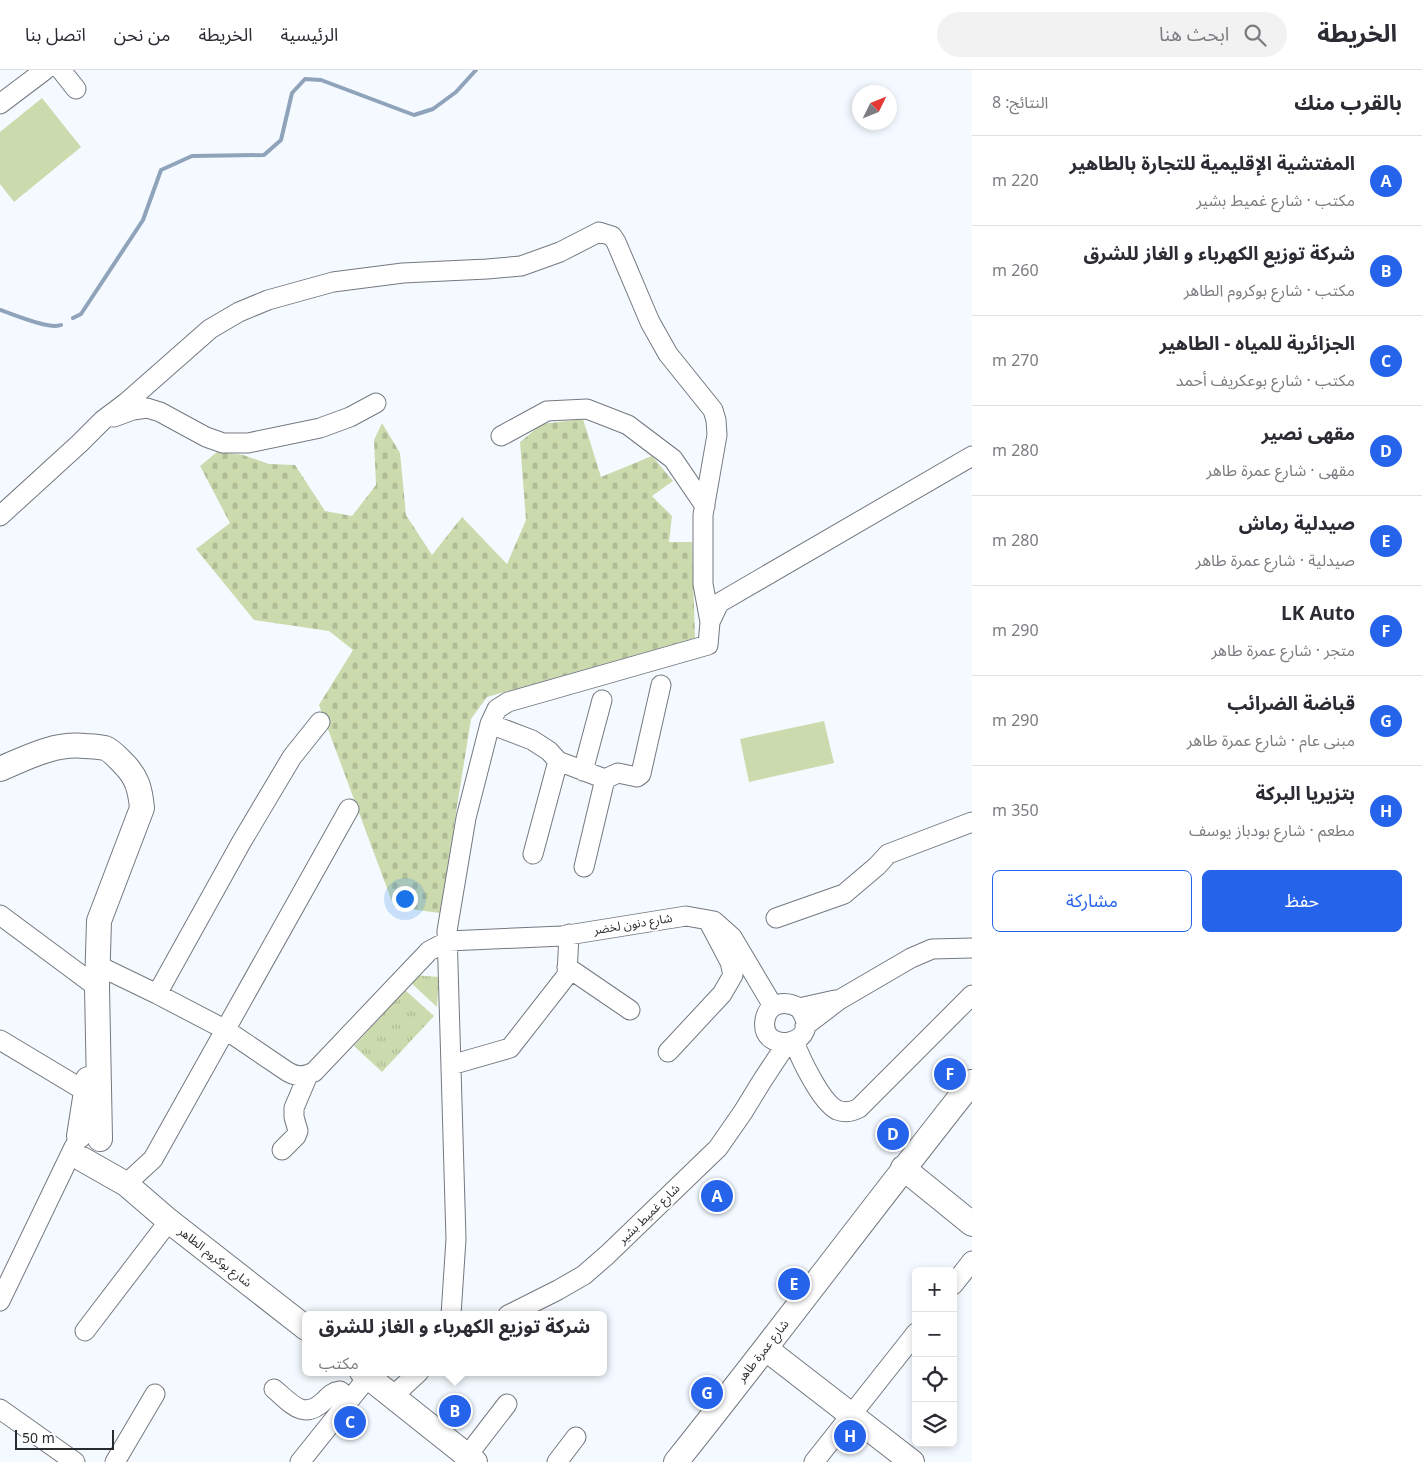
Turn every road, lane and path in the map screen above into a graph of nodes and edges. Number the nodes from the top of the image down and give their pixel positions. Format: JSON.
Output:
{"nodes":[{"id":1,"x":45,"y":70,"type":"edge"},
{"id":2,"x":61,"y":70,"type":"edge"},
{"id":3,"x":76,"y":89,"type":"dead end"},
{"id":4,"x":0,"y":104,"type":"edge"},
{"id":5,"x":376,"y":403,"type":"dead end"},
{"id":6,"x":103,"y":420,"type":"junction"},
{"id":7,"x":501,"y":436,"type":"dead end"},
{"id":8,"x":972,"y":456,"type":"edge"},
{"id":9,"x":705,"y":506,"type":"junction"},
{"id":10,"x":0,"y":516,"type":"edge"},
{"id":11,"x":710,"y":622,"type":"junction"},
{"id":12,"x":661,"y":685,"type":"dead end"},
{"id":13,"x":602,"y":700,"type":"dead end"},
{"id":14,"x":320,"y":722,"type":"dead end"},
{"id":15,"x":490,"y":724,"type":"junction"},
{"id":16,"x":558,"y":761,"type":"junction"},
{"id":17,"x":0,"y":769,"type":"edge"},
{"id":18,"x":583,"y":771,"type":"junction"},
{"id":19,"x":605,"y":779,"type":"junction"},
{"id":20,"x":349,"y":809,"type":"dead end"},
{"id":21,"x":972,"y":822,"type":"edge"},
{"id":22,"x":533,"y":854,"type":"dead end"},
{"id":23,"x":584,"y":867,"type":"dead end"},
{"id":24,"x":0,"y":915,"type":"edge"},
{"id":25,"x":776,"y":918,"type":"dead end"},
{"id":26,"x":708,"y":920,"type":"junction"},
{"id":27,"x":569,"y":934,"type":"junction"},
{"id":28,"x":448,"y":941,"type":"junction"},
{"id":29,"x":972,"y":948,"type":"edge"},
{"id":30,"x":567,"y":967,"type":"junction"},
{"id":31,"x":97,"y":976,"type":"junction"},
{"id":32,"x":157,"y":994,"type":"junction"},
{"id":33,"x":972,"y":995,"type":"edge"},
{"id":34,"x":839,"y":1000,"type":"junction"},
{"id":35,"x":773,"y":1006,"type":"junction"},
{"id":36,"x":799,"y":1008,"type":"junction"},
{"id":37,"x":630,"y":1010,"type":"dead end"},
{"id":38,"x":805,"y":1026,"type":"junction"},
{"id":39,"x":97,"y":1028,"type":"junction"},
{"id":40,"x":226,"y":1030,"type":"junction"},
{"id":41,"x":770,"y":1036,"type":"junction"},
{"id":42,"x":0,"y":1040,"type":"edge"},
{"id":43,"x":791,"y":1042,"type":"junction"},
{"id":44,"x":668,"y":1052,"type":"dead end"},
{"id":45,"x":451,"y":1066,"type":"junction"},
{"id":46,"x":308,"y":1075,"type":"junction"},
{"id":47,"x":762,"y":1081,"type":"junction"},
{"id":48,"x":972,"y":1082,"type":"edge"},
{"id":49,"x":85,"y":1091,"type":"junction"},
{"id":50,"x":87,"y":1145,"type":"junction"},
{"id":51,"x":282,"y":1150,"type":"dead end"},
{"id":52,"x":903,"y":1168,"type":"junction"},
{"id":53,"x":126,"y":1184,"type":"junction"},
{"id":54,"x":168,"y":1221,"type":"junction"},
{"id":55,"x":972,"y":1224,"type":"edge"},
{"id":56,"x":972,"y":1262,"type":"edge"},
{"id":57,"x":957,"y":1280,"type":"edge"},
{"id":58,"x":0,"y":1301,"type":"edge"},
{"id":59,"x":451,"y":1311,"type":"edge"},
{"id":60,"x":516,"y":1311,"type":"edge"},
{"id":61,"x":302,"y":1325,"type":"edge"},
{"id":62,"x":85,"y":1330,"type":"dead end"},
{"id":63,"x":912,"y":1338,"type":"edge"},
{"id":64,"x":766,"y":1349,"type":"junction"},
{"id":65,"x":364,"y":1376,"type":"edge"},
{"id":66,"x":366,"y":1376,"type":"edge"},
{"id":67,"x":415,"y":1376,"type":"edge"},
{"id":68,"x":274,"y":1389,"type":"dead end"},
{"id":69,"x":155,"y":1394,"type":"dead end"},
{"id":70,"x":393,"y":1396,"type":"junction"},
{"id":71,"x":350,"y":1399,"type":"junction"},
{"id":72,"x":507,"y":1404,"type":"dead end"},
{"id":73,"x":0,"y":1409,"type":"edge"},
{"id":74,"x":851,"y":1416,"type":"junction"},
{"id":75,"x":576,"y":1437,"type":"dead end"},
{"id":76,"x":471,"y":1459,"type":"edge"},
{"id":77,"x":75,"y":1462,"type":"edge"},
{"id":78,"x":115,"y":1462,"type":"edge"},
{"id":79,"x":300,"y":1462,"type":"edge"},
{"id":80,"x":557,"y":1462,"type":"edge"},
{"id":81,"x":676,"y":1462,"type":"edge"},
{"id":82,"x":814,"y":1462,"type":"edge"},
{"id":83,"x":912,"y":1462,"type":"edge"}],
"edges":[{"from":1,"to":4,"type":"street"},
{"from":2,"to":3,"type":"street"},
{"from":5,"to":6,"type":"street"},
{"from":6,"to":9,"type":"street"},
{"from":6,"to":10,"type":"street"},
{"from":7,"to":9,"type":"street"},
{"from":8,"to":11,"type":"street"},
{"from":9,"to":11,"type":"street"},
{"from":11,"to":15,"type":"street"},
{"from":12,"to":19,"type":"street"},
{"from":13,"to":18,"type":"street"},
{"from":14,"to":32,"type":"street"},
{"from":15,"to":16,"type":"street"},
{"from":15,"to":28,"type":"street"},
{"from":16,"to":18,"type":"street"},
{"from":16,"to":22,"type":"street"},
{"from":17,"to":31,"type":"main road"},
{"from":18,"to":19,"type":"street"},
{"from":19,"to":23,"type":"street"},
{"from":20,"to":40,"type":"street"},
{"from":21,"to":25,"type":"street"},
{"from":24,"to":31,"type":"street"},
{"from":26,"to":27,"type":"street","name":"شارع دنون لخضر"},
{"from":26,"to":35,"type":"street","name":"شارع دنون لخضر"},
{"from":26,"to":44,"type":"street"},
{"from":27,"to":28,"type":"street","name":"شارع دنون لخضر"},
{"from":27,"to":30,"type":"street"},
{"from":28,"to":45,"type":"street"},
{"from":28,"to":46,"type":"street"},
{"from":29,"to":34,"type":"street"},
{"from":30,"to":37,"type":"street"},
{"from":30,"to":45,"type":"street"},
{"from":31,"to":32,"type":"street"},
{"from":31,"to":39,"type":"main road"},
{"from":32,"to":40,"type":"street"},
{"from":33,"to":43,"type":"street"},
{"from":34,"to":36,"type":"street"},
{"from":34,"to":38,"type":"street"},
{"from":35,"to":36,"type":"street"},
{"from":35,"to":41,"type":"street"},
{"from":36,"to":38,"type":"street"},
{"from":38,"to":43,"type":"street"},
{"from":39,"to":49,"type":"main road"},
{"from":39,"to":50,"type":"main road"},
{"from":40,"to":46,"type":"street"},
{"from":40,"to":53,"type":"street"},
{"from":41,"to":43,"type":"street"},
{"from":41,"to":47,"type":"street"},
{"from":42,"to":49,"type":"street"},
{"from":43,"to":47,"type":"street","name":"شارع غميط بشير"},
{"from":45,"to":59,"type":"street"},
{"from":46,"to":51,"type":"street"},
{"from":47,"to":60,"type":"street","name":"شارع غميط بشير"},
{"from":48,"to":52,"type":"main road","name":"شارع عمرة طاهر"},
{"from":49,"to":50,"type":"main road"},
{"from":50,"to":53,"type":"main road","name":"شارع بوكروم الطاهر"},
{"from":50,"to":58,"type":"street"},
{"from":52,"to":55,"type":"main road"},
{"from":52,"to":64,"type":"main road","name":"شارع عمرة طاهر"},
{"from":53,"to":54,"type":"main road","name":"شارع بوكروم الطاهر"},
{"from":54,"to":61,"type":"main road","name":"شارع بوكروم الطاهر"},
{"from":54,"to":62,"type":"street"},
{"from":56,"to":57,"type":"street"},
{"from":63,"to":74,"type":"street"},
{"from":64,"to":74,"type":"main road"},
{"from":64,"to":81,"type":"main road","name":"شارع عمرة طاهر"},
{"from":65,"to":71,"type":"street"},
{"from":66,"to":70,"type":"main road"},
{"from":67,"to":70,"type":"street"},
{"from":68,"to":71,"type":"street"},
{"from":69,"to":78,"type":"street"},
{"from":70,"to":76,"type":"main road"},
{"from":71,"to":79,"type":"street"},
{"from":72,"to":76,"type":"street"},
{"from":73,"to":77,"type":"street"},
{"from":74,"to":82,"type":"street"},
{"from":74,"to":83,"type":"main road"},
{"from":75,"to":80,"type":"street"}]}
